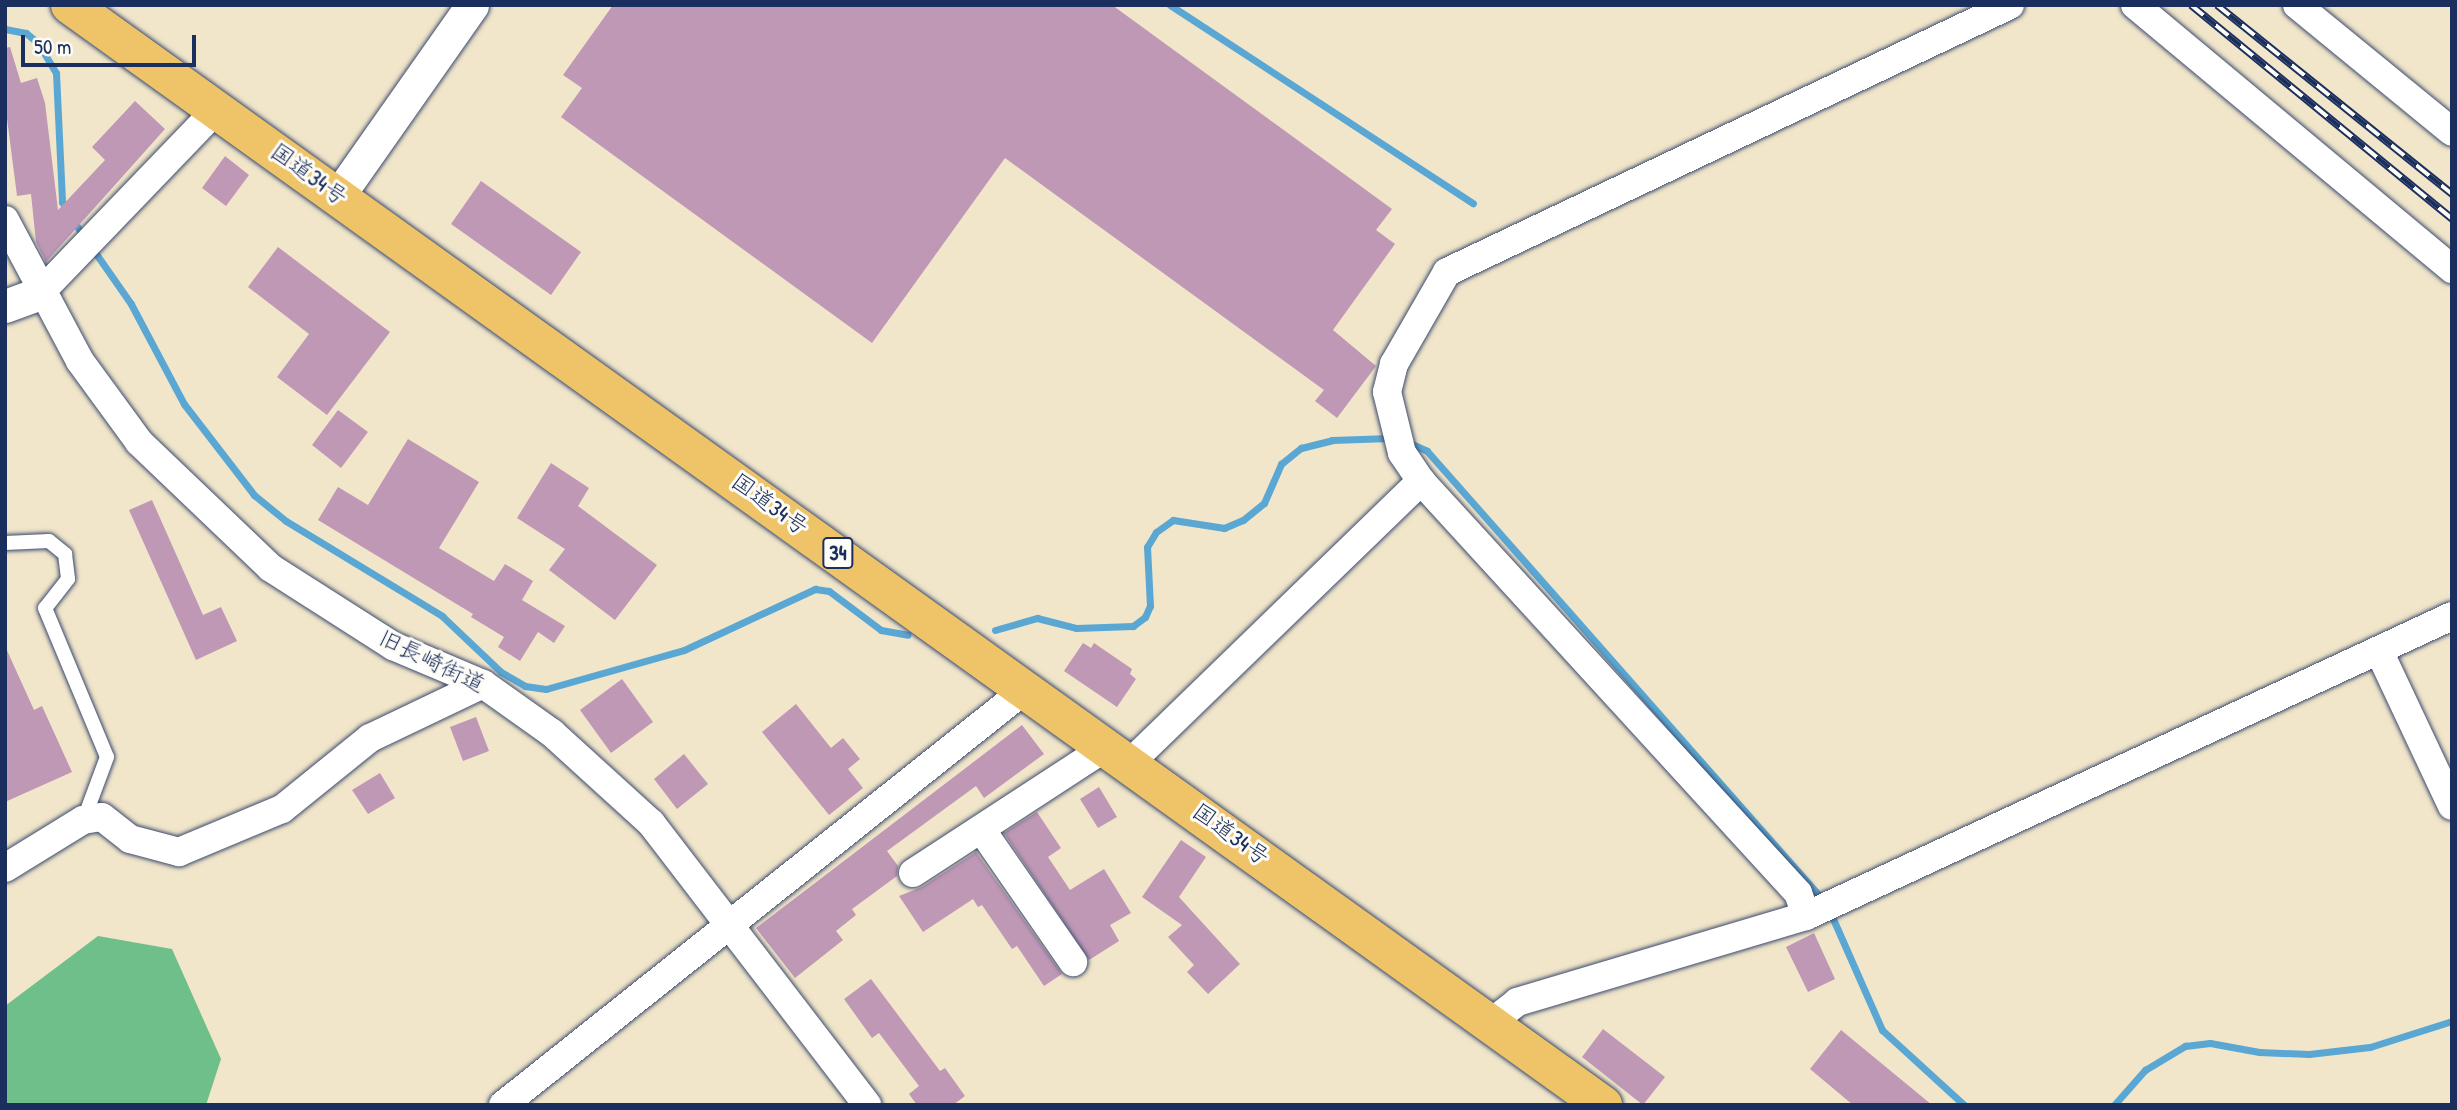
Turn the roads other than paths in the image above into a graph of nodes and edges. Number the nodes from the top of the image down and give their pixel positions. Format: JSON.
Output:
{"nodes":[{"id":1,"x":70,"y":5,"type":"edge"},
{"id":2,"x":472,"y":5,"type":"edge"},
{"id":3,"x":2010,"y":5,"type":"edge"},
{"id":4,"x":2135,"y":5,"type":"edge"},
{"id":5,"x":2297,"y":5,"type":"edge"},
{"id":6,"x":218,"y":108,"type":"junction"},
{"id":7,"x":2452,"y":132,"type":"edge"},
{"id":8,"x":338,"y":195,"type":"junction"},
{"id":9,"x":5,"y":220,"type":"edge"},
{"id":10,"x":2452,"y":269,"type":"edge"},
{"id":11,"x":40,"y":293,"type":"junction"},
{"id":12,"x":5,"y":306,"type":"edge"},
{"id":13,"x":1421,"y":481,"type":"junction"},
{"id":14,"x":5,"y":543,"type":"edge"},
{"id":15,"x":2452,"y":617,"type":"edge"},
{"id":16,"x":2379,"y":651,"type":"junction"},
{"id":17,"x":483,"y":684,"type":"junction"},
{"id":18,"x":1027,"y":688,"type":"junction"},
{"id":19,"x":1119,"y":754,"type":"junction"},
{"id":20,"x":2452,"y":806,"type":"edge"},
{"id":21,"x":83,"y":820,"type":"junction"},
{"id":22,"x":981,"y":829,"type":"junction"},
{"id":23,"x":5,"y":868,"type":"edge"},
{"id":24,"x":913,"y":873,"type":"dead end"},
{"id":25,"x":1806,"y":916,"type":"junction"},
{"id":26,"x":730,"y":922,"type":"junction"},
{"id":27,"x":1073,"y":962,"type":"dead end"},
{"id":28,"x":1493,"y":1021,"type":"junction"},
{"id":29,"x":503,"y":1105,"type":"edge"},
{"id":30,"x":867,"y":1105,"type":"edge"},
{"id":31,"x":1604,"y":1105,"type":"edge"}],
"edges":[{"from":1,"to":6,"type":"highway","name":"国道34号","number":"34"},
{"from":2,"to":8,"type":"street"},
{"from":3,"to":13,"type":"street"},
{"from":4,"to":10,"type":"street"},
{"from":5,"to":7,"type":"street"},
{"from":6,"to":8,"type":"highway","name":"国道34号","number":"34"},
{"from":6,"to":11,"type":"street"},
{"from":8,"to":18,"type":"highway","name":"国道34号","number":"34"},
{"from":9,"to":11,"type":"street","name":"旧長崎街道"},
{"from":11,"to":12,"type":"street"},
{"from":11,"to":17,"type":"street","name":"旧長崎街道"},
{"from":13,"to":19,"type":"street"},
{"from":13,"to":25,"type":"street"},
{"from":14,"to":21,"type":"lane"},
{"from":15,"to":16,"type":"street"},
{"from":16,"to":20,"type":"street"},
{"from":16,"to":25,"type":"street"},
{"from":17,"to":21,"type":"street"},
{"from":17,"to":26,"type":"street","name":"旧長崎街道"},
{"from":18,"to":19,"type":"highway","name":"国道34号","number":"34"},
{"from":18,"to":26,"type":"street"},
{"from":19,"to":22,"type":"street"},
{"from":19,"to":28,"type":"highway","name":"国道34号","number":"34"},
{"from":21,"to":23,"type":"street"},
{"from":22,"to":24,"type":"street"},
{"from":22,"to":27,"type":"street"},
{"from":25,"to":28,"type":"street"},
{"from":26,"to":29,"type":"street"},
{"from":26,"to":30,"type":"street","name":"旧長崎街道"},
{"from":28,"to":31,"type":"highway","name":"国道34号","number":"34"}]}
